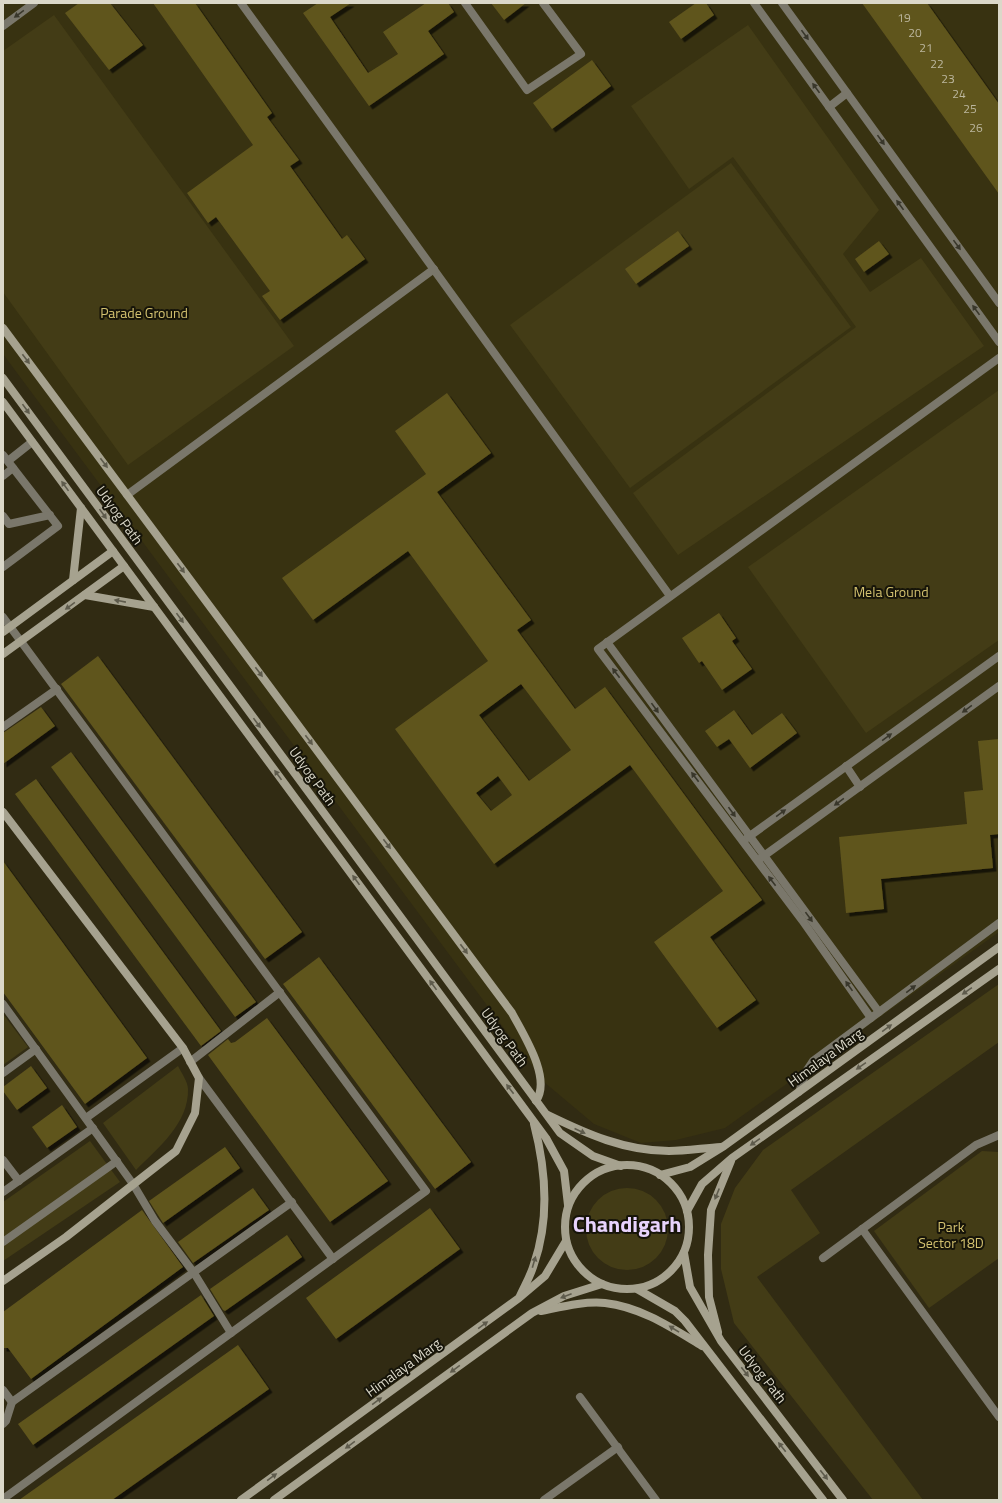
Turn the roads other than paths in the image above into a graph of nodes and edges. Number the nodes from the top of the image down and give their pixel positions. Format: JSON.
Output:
{"nodes":[{"id":1,"x":34,"y":3,"type":"edge"},
{"id":2,"x":241,"y":3,"type":"edge"},
{"id":3,"x":465,"y":3,"type":"edge"},
{"id":4,"x":543,"y":3,"type":"edge"},
{"id":5,"x":754,"y":3,"type":"edge"},
{"id":6,"x":782,"y":3,"type":"edge"},
{"id":7,"x":3,"y":26,"type":"edge"},
{"id":8,"x":847,"y":93,"type":"junction"},
{"id":9,"x":829,"y":107,"type":"junction"},
{"id":10,"x":434,"y":269,"type":"junction"},
{"id":11,"x":999,"y":303,"type":"edge"},
{"id":12,"x":3,"y":328,"type":"edge"},
{"id":13,"x":999,"y":342,"type":"edge"},
{"id":14,"x":999,"y":358,"type":"edge"},
{"id":15,"x":3,"y":378,"type":"edge"},
{"id":16,"x":3,"y":402,"type":"edge"},
{"id":17,"x":32,"y":442,"type":"junction"},
{"id":18,"x":5,"y":458,"type":"edge"},
{"id":19,"x":14,"y":468,"type":"junction"},
{"id":20,"x":3,"y":476,"type":"edge"},
{"id":21,"x":127,"y":495,"type":"junction"},
{"id":22,"x":81,"y":508,"type":"junction"},
{"id":23,"x":50,"y":515,"type":"junction"},
{"id":24,"x":3,"y":516,"type":"edge"},
{"id":25,"x":113,"y":551,"type":"junction"},
{"id":26,"x":124,"y":566,"type":"junction"},
{"id":27,"x":3,"y":567,"type":"edge"},
{"id":28,"x":73,"y":580,"type":"junction"},
{"id":29,"x":85,"y":595,"type":"junction"},
{"id":30,"x":670,"y":596,"type":"junction"},
{"id":31,"x":154,"y":607,"type":"junction"},
{"id":32,"x":3,"y":617,"type":"edge"},
{"id":33,"x":10,"y":626,"type":"junction"},
{"id":34,"x":3,"y":632,"type":"edge"},
{"id":35,"x":22,"y":641,"type":"junction"},
{"id":36,"x":607,"y":642,"type":"junction"},
{"id":37,"x":3,"y":654,"type":"edge"},
{"id":38,"x":999,"y":656,"type":"edge"},
{"id":39,"x":999,"y":686,"type":"edge"},
{"id":40,"x":56,"y":688,"type":"junction"},
{"id":41,"x":3,"y":727,"type":"edge"},
{"id":42,"x":846,"y":766,"type":"junction"},
{"id":43,"x":860,"y":787,"type":"junction"},
{"id":44,"x":3,"y":812,"type":"edge"},
{"id":45,"x":6,"y":821,"type":"edge"},
{"id":46,"x":750,"y":836,"type":"junction"},
{"id":47,"x":742,"y":841,"type":"junction"},
{"id":48,"x":761,"y":858,"type":"junction"},
{"id":49,"x":999,"y":924,"type":"edge"},
{"id":50,"x":999,"y":947,"type":"edge"},
{"id":51,"x":999,"y":969,"type":"edge"},
{"id":52,"x":280,"y":992,"type":"junction"},
{"id":53,"x":3,"y":1004,"type":"edge"},
{"id":54,"x":879,"y":1012,"type":"junction"},
{"id":55,"x":871,"y":1018,"type":"junction"},
{"id":56,"x":183,"y":1048,"type":"junction"},
{"id":57,"x":36,"y":1049,"type":"junction"},
{"id":58,"x":190,"y":1062,"type":"junction"},
{"id":59,"x":3,"y":1073,"type":"edge"},
{"id":60,"x":199,"y":1078,"type":"junction"},
{"id":61,"x":799,"y":1092,"type":"junction"},
{"id":62,"x":536,"y":1101,"type":"junction"},
{"id":63,"x":545,"y":1113,"type":"junction"},
{"id":64,"x":86,"y":1118,"type":"junction"},
{"id":65,"x":533,"y":1120,"type":"junction"},
{"id":66,"x":93,"y":1128,"type":"junction"},
{"id":67,"x":999,"y":1135,"type":"edge"},
{"id":68,"x":724,"y":1146,"type":"junction"},
{"id":69,"x":732,"y":1158,"type":"junction"},
{"id":70,"x":3,"y":1160,"type":"edge"},
{"id":71,"x":117,"y":1161,"type":"junction"},
{"id":72,"x":621,"y":1166,"type":"junction"},
{"id":73,"x":660,"y":1175,"type":"junction"},
{"id":74,"x":19,"y":1181,"type":"junction"},
{"id":75,"x":133,"y":1184,"type":"junction"},
{"id":76,"x":3,"y":1192,"type":"edge"},
{"id":77,"x":292,"y":1202,"type":"junction"},
{"id":78,"x":568,"y":1205,"type":"junction"},
{"id":79,"x":687,"y":1211,"type":"junction"},
{"id":80,"x":862,"y":1229,"type":"junction"},
{"id":81,"x":566,"y":1241,"type":"junction"},
{"id":82,"x":3,"y":1242,"type":"edge"},
{"id":83,"x":684,"y":1253,"type":"junction"},
{"id":84,"x":823,"y":1258,"type":"dead end"},
{"id":85,"x":333,"y":1259,"type":"junction"},
{"id":86,"x":194,"y":1273,"type":"junction"},
{"id":87,"x":3,"y":1281,"type":"edge"},
{"id":88,"x":602,"y":1284,"type":"junction"},
{"id":89,"x":637,"y":1289,"type":"junction"},
{"id":90,"x":519,"y":1298,"type":"junction"},
{"id":91,"x":532,"y":1313,"type":"junction"},
{"id":92,"x":231,"y":1333,"type":"junction"},
{"id":93,"x":721,"y":1341,"type":"junction"},
{"id":94,"x":707,"y":1350,"type":"junction"},
{"id":95,"x":3,"y":1390,"type":"edge"},
{"id":96,"x":580,"y":1397,"type":"dead end"},
{"id":97,"x":12,"y":1402,"type":"junction"},
{"id":98,"x":999,"y":1417,"type":"edge"},
{"id":99,"x":3,"y":1424,"type":"edge"},
{"id":100,"x":618,"y":1447,"type":"junction"},
{"id":101,"x":3,"y":1499,"type":"edge"},
{"id":102,"x":241,"y":1500,"type":"edge"},
{"id":103,"x":274,"y":1500,"type":"edge"},
{"id":104,"x":544,"y":1500,"type":"edge"},
{"id":105,"x":656,"y":1500,"type":"edge"},
{"id":106,"x":823,"y":1500,"type":"edge"},
{"id":107,"x":843,"y":1500,"type":"edge"}],
"edges":[{"from":1,"to":7,"type":"street","one_way":true},
{"from":2,"to":10,"type":"street"},
{"from":3,"to":4,"type":"street"},
{"from":9,"to":5,"type":"street","one_way":true},
{"from":6,"to":8,"type":"street","one_way":true},
{"from":8,"to":9,"type":"street"},
{"from":8,"to":11,"type":"street","one_way":true},
{"from":13,"to":9,"type":"street","one_way":true},
{"from":10,"to":21,"type":"street"},
{"from":10,"to":30,"type":"street"},
{"from":12,"to":21,"type":"main road","one_way":true},
{"from":14,"to":30,"type":"street"},
{"from":15,"to":62,"type":"main road","name":"Udyog Path","one_way":true},
{"from":16,"to":17,"type":"main road","name":"Udyog Path"},
{"from":17,"to":18,"type":"street"},
{"from":22,"to":17,"type":"main road","name":"Udyog Path","one_way":true},
{"from":18,"to":19,"type":"street"},
{"from":19,"to":20,"type":"street"},
{"from":19,"to":23,"type":"street"},
{"from":21,"to":62,"type":"main road","one_way":true},
{"from":22,"to":25,"type":"main road","name":"Udyog Path"},
{"from":22,"to":28,"type":"main road"},
{"from":23,"to":24,"type":"street"},
{"from":23,"to":27,"type":"street"},
{"from":25,"to":26,"type":"main road","name":"Udyog Path"},
{"from":25,"to":28,"type":"main road"},
{"from":26,"to":29,"type":"main road"},
{"from":26,"to":31,"type":"main road","name":"Udyog Path"},
{"from":28,"to":33,"type":"main road"},
{"from":31,"to":29,"type":"main road","one_way":true},
{"from":29,"to":35,"type":"main road","one_way":true},
{"from":30,"to":36,"type":"street"},
{"from":65,"to":31,"type":"main road","name":"Udyog Path","one_way":true},
{"from":32,"to":33,"type":"street"},
{"from":33,"to":34,"type":"main road"},
{"from":33,"to":35,"type":"street"},
{"from":35,"to":37,"type":"main road"},
{"from":35,"to":40,"type":"street"},
{"from":36,"to":46,"type":"street","one_way":true},
{"from":47,"to":36,"type":"street","one_way":true},
{"from":42,"to":38,"type":"street","one_way":true},
{"from":39,"to":43,"type":"street","one_way":true},
{"from":40,"to":41,"type":"street"},
{"from":40,"to":52,"type":"street"},
{"from":42,"to":43,"type":"street"},
{"from":46,"to":42,"type":"street","one_way":true},
{"from":43,"to":48,"type":"street","one_way":true},
{"from":44,"to":45,"type":"main road"},
{"from":45,"to":56,"type":"main road"},
{"from":46,"to":47,"type":"street"},
{"from":46,"to":48,"type":"street"},
{"from":47,"to":48,"type":"street"},
{"from":48,"to":54,"type":"street","one_way":true},
{"from":55,"to":48,"type":"street","one_way":true},
{"from":54,"to":49,"type":"street","one_way":true},
{"from":61,"to":50,"type":"main road","name":"Himalaya Marg","one_way":true},
{"from":51,"to":69,"type":"main road","name":"Himalaya Marg","one_way":true},
{"from":52,"to":58,"type":"street"},
{"from":52,"to":85,"type":"street"},
{"from":53,"to":57,"type":"street"},
{"from":54,"to":55,"type":"street"},
{"from":55,"to":61,"type":"street"},
{"from":56,"to":58,"type":"main road"},
{"from":56,"to":64,"type":"street"},
{"from":57,"to":59,"type":"street"},
{"from":57,"to":64,"type":"street"},
{"from":58,"to":60,"type":"main road"},
{"from":60,"to":75,"type":"main road"},
{"from":60,"to":77,"type":"street"},
{"from":61,"to":68,"type":"main road","name":"Himalaya Marg"},
{"from":62,"to":63,"type":"main road","name":"Udyog Path"},
{"from":63,"to":68,"type":"main road","one_way":true},
{"from":63,"to":72,"type":"main road","name":"Udyog Path"},
{"from":64,"to":66,"type":"street"},
{"from":65,"to":78,"type":"main road","name":"Udyog Path"},
{"from":90,"to":65,"type":"main road","one_way":true},
{"from":66,"to":71,"type":"street"},
{"from":66,"to":74,"type":"street"},
{"from":67,"to":80,"type":"street"},
{"from":68,"to":73,"type":"main road","name":"Himalaya Marg"},
{"from":69,"to":79,"type":"main road","name":"Himalaya Marg"},
{"from":69,"to":93,"type":"main road","one_way":true},
{"from":70,"to":74,"type":"street"},
{"from":71,"to":75,"type":"street"},
{"from":71,"to":82,"type":"street"},
{"from":72,"to":73,"type":"main road"},
{"from":72,"to":78,"type":"main road"},
{"from":73,"to":79,"type":"main road"},
{"from":74,"to":76,"type":"street"},
{"from":75,"to":86,"type":"street"},
{"from":75,"to":87,"type":"main road"},
{"from":77,"to":85,"type":"street"},
{"from":77,"to":86,"type":"street"},
{"from":78,"to":81,"type":"main road"},
{"from":79,"to":83,"type":"main road"},
{"from":80,"to":84,"type":"street"},
{"from":80,"to":98,"type":"street"},
{"from":81,"to":88,"type":"main road"},
{"from":81,"to":90,"type":"main road","name":"Himalaya Marg"},
{"from":83,"to":89,"type":"main road"},
{"from":83,"to":93,"type":"main road","name":"Udyog Path"},
{"from":85,"to":92,"type":"street"},
{"from":86,"to":92,"type":"street"},
{"from":86,"to":97,"type":"street"},
{"from":88,"to":89,"type":"main road"},
{"from":88,"to":91,"type":"main road","one_way":true},
{"from":89,"to":94,"type":"main road","name":"Udyog Path"},
{"from":102,"to":90,"type":"main road","name":"Himalaya Marg","one_way":true},
{"from":94,"to":91,"type":"main road","one_way":true},
{"from":91,"to":103,"type":"main road","one_way":true},
{"from":92,"to":101,"type":"street"},
{"from":93,"to":107,"type":"main road","name":"Udyog Path","one_way":true},
{"from":106,"to":94,"type":"main road","name":"Udyog Path","one_way":true},
{"from":95,"to":97,"type":"street"},
{"from":96,"to":100,"type":"street"},
{"from":97,"to":99,"type":"street"},
{"from":100,"to":104,"type":"street"},
{"from":100,"to":105,"type":"street"}]}
